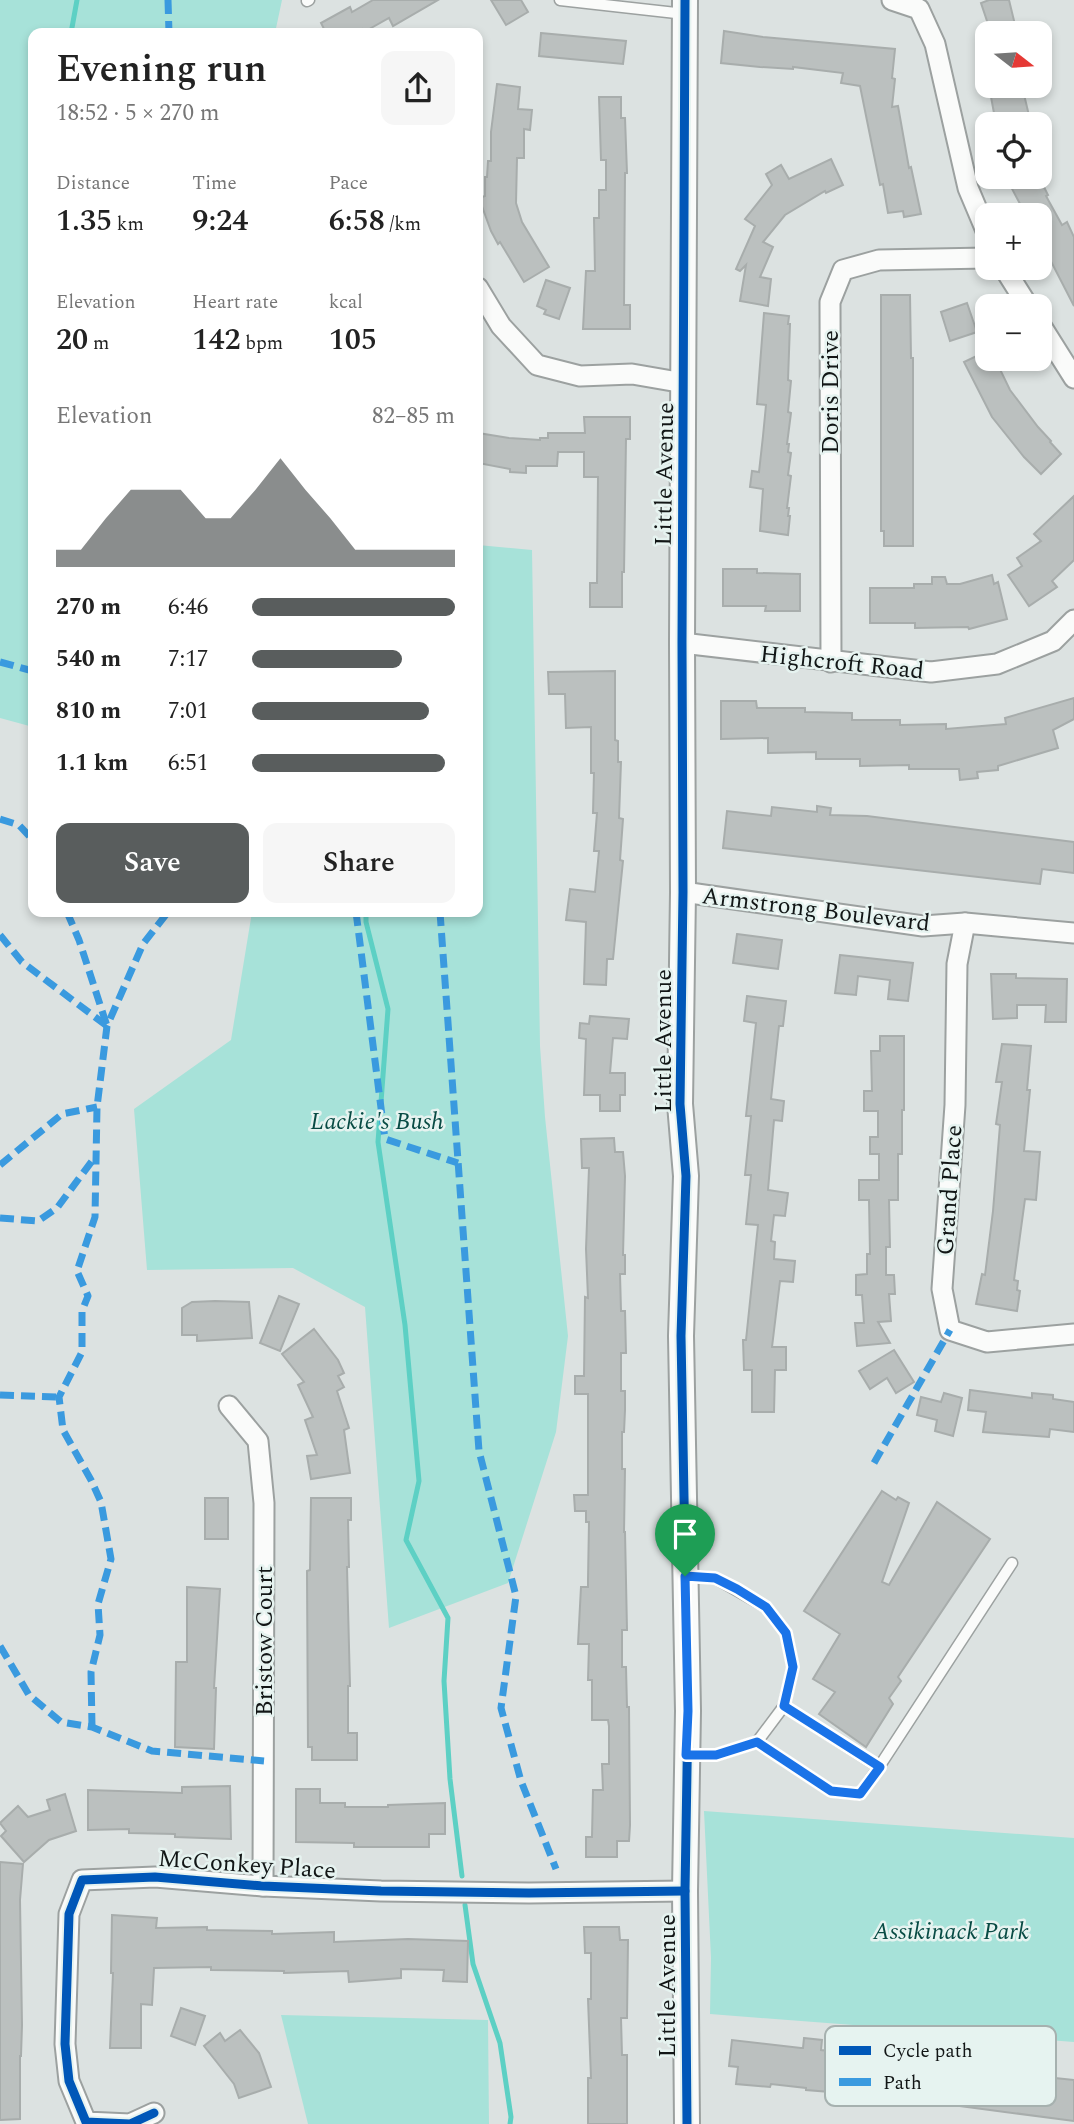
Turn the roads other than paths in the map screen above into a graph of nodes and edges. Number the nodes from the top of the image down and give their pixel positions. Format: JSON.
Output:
{"nodes":[{"id":1,"x":560,"y":0,"type":"edge"},
{"id":2,"x":892,"y":0,"type":"edge"},
{"id":3,"x":686,"y":7,"type":"edge"},
{"id":4,"x":975,"y":205,"type":"edge"},
{"id":5,"x":975,"y":258,"type":"edge"},
{"id":6,"x":483,"y":296,"type":"edge"},
{"id":7,"x":1052,"y":343,"type":"edge"},
{"id":8,"x":1074,"y":378,"type":"edge"},
{"id":9,"x":684,"y":383,"type":"junction"},
{"id":10,"x":1074,"y":620,"type":"edge"},
{"id":11,"x":682,"y":643,"type":"junction"},
{"id":12,"x":831,"y":662,"type":"junction"},
{"id":13,"x":683,"y":892,"type":"junction"},
{"id":14,"x":965,"y":923,"type":"junction"},
{"id":15,"x":1074,"y":933,"type":"edge"},
{"id":16,"x":1074,"y":1334,"type":"edge"},
{"id":17,"x":229,"y":1406,"type":"dead end"},
{"id":18,"x":1012,"y":1563,"type":"dead end"},
{"id":19,"x":685,"y":1576,"type":"junction"},
{"id":20,"x":784,"y":1706,"type":"junction"},
{"id":21,"x":757,"y":1742,"type":"junction"},
{"id":22,"x":686,"y":1755,"type":"junction"},
{"id":23,"x":880,"y":1767,"type":"junction"},
{"id":24,"x":263,"y":1886,"type":"junction"},
{"id":25,"x":685,"y":1891,"type":"junction"},
{"id":26,"x":153,"y":2113,"type":"dead end"},
{"id":27,"x":692,"y":2123,"type":"edge"}],
"edges":[{"from":1,"to":3,"type":"lane"},
{"from":2,"to":4,"type":"street"},
{"from":3,"to":9,"type":"street","name":"Little Avenue"},
{"from":5,"to":12,"type":"street","name":"Doris Drive"},
{"from":6,"to":9,"type":"street"},
{"from":7,"to":8,"type":"street"},
{"from":9,"to":11,"type":"street","name":"Little Avenue"},
{"from":10,"to":12,"type":"street","name":"Highcroft Road"},
{"from":11,"to":12,"type":"street","name":"Highcroft Road"},
{"from":11,"to":13,"type":"street","name":"Little Avenue"},
{"from":13,"to":14,"type":"street","name":"Armstrong Boulevard"},
{"from":13,"to":19,"type":"street","name":"Little Avenue"},
{"from":14,"to":15,"type":"street","name":"Armstrong Boulevard"},
{"from":14,"to":16,"type":"street","name":"Grand Place"},
{"from":17,"to":24,"type":"street","name":"Bristow Court"},
{"from":18,"to":23,"type":"lane"},
{"from":19,"to":20,"type":"lane"},
{"from":19,"to":22,"type":"street","name":"Little Avenue"},
{"from":20,"to":21,"type":"lane"},
{"from":20,"to":23,"type":"lane"},
{"from":21,"to":22,"type":"lane"},
{"from":21,"to":23,"type":"lane"},
{"from":22,"to":25,"type":"street","name":"Little Avenue"},
{"from":24,"to":25,"type":"street","name":"McConkey Place"},
{"from":24,"to":26,"type":"street","name":"McConkey Place"},
{"from":25,"to":27,"type":"street","name":"Little Avenue"}]}
